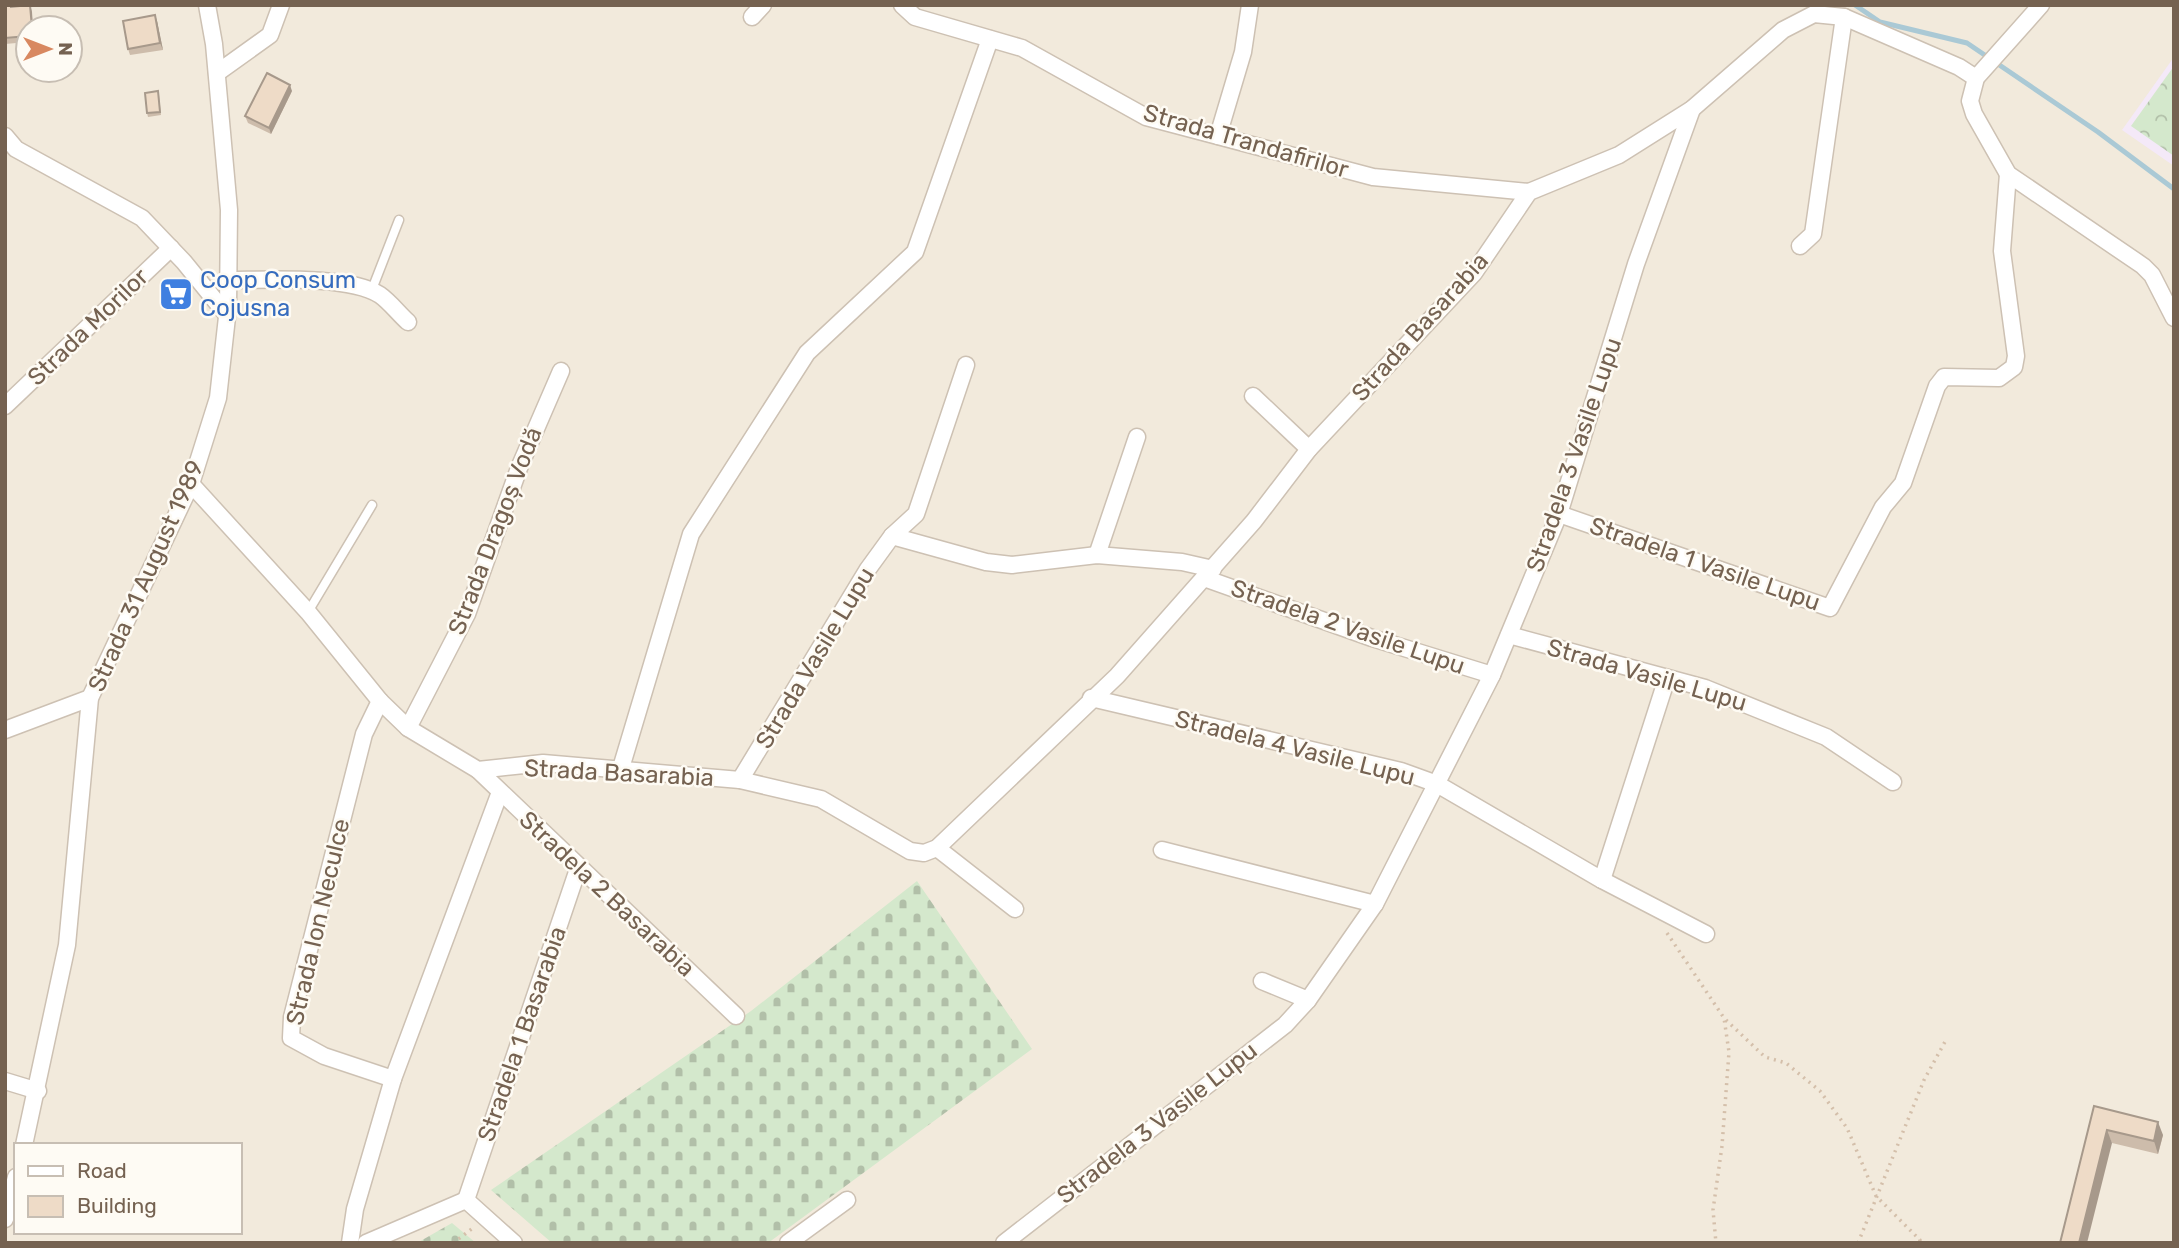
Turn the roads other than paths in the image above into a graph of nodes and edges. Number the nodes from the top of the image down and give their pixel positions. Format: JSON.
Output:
{"nodes":[{"id":1,"x":207,"y":5,"type":"edge"},
{"id":2,"x":281,"y":5,"type":"edge"},
{"id":3,"x":902,"y":5,"type":"edge"},
{"id":4,"x":1250,"y":5,"type":"edge"},
{"id":5,"x":2041,"y":5,"type":"edge"},
{"id":6,"x":1843,"y":17,"type":"junction"},
{"id":7,"x":989,"y":38,"type":"junction"},
{"id":8,"x":217,"y":73,"type":"junction"},
{"id":9,"x":1980,"y":74,"type":"junction"},
{"id":10,"x":1692,"y":109,"type":"junction"},
{"id":11,"x":5,"y":136,"type":"edge"},
{"id":12,"x":1218,"y":136,"type":"junction"},
{"id":13,"x":2008,"y":174,"type":"junction"},
{"id":14,"x":1529,"y":192,"type":"junction"},
{"id":15,"x":399,"y":220,"type":"dead end"},
{"id":16,"x":1800,"y":246,"type":"dead end"},
{"id":17,"x":171,"y":248,"type":"junction"},
{"id":18,"x":228,"y":281,"type":"junction"},
{"id":19,"x":371,"y":292,"type":"junction"},
{"id":20,"x":227,"y":315,"type":"junction"},
{"id":21,"x":2174,"y":318,"type":"edge"},
{"id":22,"x":408,"y":322,"type":"dead end"},
{"id":23,"x":966,"y":365,"type":"dead end"},
{"id":24,"x":561,"y":371,"type":"dead end"},
{"id":25,"x":1253,"y":397,"type":"dead end"},
{"id":26,"x":5,"y":406,"type":"edge"},
{"id":27,"x":1137,"y":437,"type":"dead end"},
{"id":28,"x":1308,"y":449,"type":"junction"},
{"id":29,"x":191,"y":484,"type":"junction"},
{"id":30,"x":372,"y":505,"type":"dead end"},
{"id":31,"x":1559,"y":514,"type":"junction"},
{"id":32,"x":892,"y":536,"type":"junction"},
{"id":33,"x":1097,"y":555,"type":"junction"},
{"id":34,"x":1209,"y":573,"type":"junction"},
{"id":35,"x":308,"y":612,"type":"junction"},
{"id":36,"x":1509,"y":635,"type":"junction"},
{"id":37,"x":1492,"y":675,"type":"junction"},
{"id":38,"x":1667,"y":678,"type":"junction"},
{"id":39,"x":90,"y":698,"type":"junction"},
{"id":40,"x":1091,"y":698,"type":"junction"},
{"id":41,"x":380,"y":701,"type":"junction"},
{"id":42,"x":408,"y":728,"type":"junction"},
{"id":43,"x":5,"y":730,"type":"edge"},
{"id":44,"x":621,"y":768,"type":"junction"},
{"id":45,"x":478,"y":770,"type":"junction"},
{"id":46,"x":740,"y":780,"type":"junction"},
{"id":47,"x":1893,"y":782,"type":"dead end"},
{"id":48,"x":1437,"y":784,"type":"junction"},
{"id":49,"x":500,"y":792,"type":"junction"},
{"id":50,"x":937,"y":848,"type":"junction"},
{"id":51,"x":1162,"y":850,"type":"dead end"},
{"id":52,"x":578,"y":869,"type":"junction"},
{"id":53,"x":1602,"y":880,"type":"junction"},
{"id":54,"x":1376,"y":904,"type":"junction"},
{"id":55,"x":1015,"y":909,"type":"dead end"},
{"id":56,"x":1706,"y":934,"type":"dead end"},
{"id":57,"x":1262,"y":981,"type":"dead end"},
{"id":58,"x":1308,"y":1000,"type":"junction"},
{"id":59,"x":736,"y":1016,"type":"dead end"},
{"id":60,"x":393,"y":1079,"type":"junction"},
{"id":61,"x":5,"y":1081,"type":"edge"},
{"id":62,"x":37,"y":1091,"type":"junction"},
{"id":63,"x":24,"y":1143,"type":"edge"},
{"id":64,"x":14,"y":1185,"type":"edge"},
{"id":65,"x":466,"y":1200,"type":"junction"},
{"id":66,"x":847,"y":1200,"type":"dead end"},
{"id":67,"x":5,"y":1219,"type":"edge"},
{"id":68,"x":350,"y":1243,"type":"edge"},
{"id":69,"x":366,"y":1243,"type":"edge"},
{"id":70,"x":514,"y":1243,"type":"edge"},
{"id":71,"x":788,"y":1243,"type":"edge"},
{"id":72,"x":1003,"y":1243,"type":"edge"}],
"edges":[{"from":1,"to":8,"type":"street","name":"Strada 31 August 1989"},
{"from":2,"to":8,"type":"street"},
{"from":3,"to":7,"type":"street","name":"Strada Trandafirilor"},
{"from":4,"to":12,"type":"street"},
{"from":5,"to":9,"type":"street"},
{"from":6,"to":9,"type":"street"},
{"from":6,"to":10,"type":"street"},
{"from":6,"to":16,"type":"street"},
{"from":7,"to":12,"type":"street","name":"Strada Trandafirilor"},
{"from":7,"to":44,"type":"street"},
{"from":8,"to":18,"type":"street","name":"Strada 31 August 1989"},
{"from":9,"to":13,"type":"street"},
{"from":10,"to":14,"type":"street"},
{"from":10,"to":31,"type":"street","name":"Stradela 3 Vasile Lupu"},
{"from":11,"to":17,"type":"street","name":"Strada Morilor"},
{"from":12,"to":14,"type":"street","name":"Strada Trandafirilor"},
{"from":13,"to":21,"type":"street"},
{"from":13,"to":31,"type":"street","name":"Stradela 1 Vasile Lupu"},
{"from":14,"to":28,"type":"street","name":"Strada Basarabia"},
{"from":15,"to":19,"type":"lane"},
{"from":17,"to":20,"type":"street","name":"Strada Morilor"},
{"from":17,"to":26,"type":"street","name":"Strada Morilor"},
{"from":18,"to":19,"type":"street"},
{"from":18,"to":20,"type":"street","name":"Strada 31 August 1989"},
{"from":19,"to":22,"type":"street"},
{"from":20,"to":29,"type":"street","name":"Strada 31 August 1989"},
{"from":23,"to":32,"type":"street","name":"Strada Vasile Lupu"},
{"from":24,"to":42,"type":"street","name":"Strada Dragoș Vodă"},
{"from":25,"to":28,"type":"street"},
{"from":27,"to":33,"type":"street"},
{"from":28,"to":34,"type":"street","name":"Strada Basarabia"},
{"from":29,"to":35,"type":"street"},
{"from":29,"to":39,"type":"street","name":"Strada 31 August 1989"},
{"from":30,"to":35,"type":"lane"},
{"from":31,"to":36,"type":"street","name":"Stradela 3 Vasile Lupu"},
{"from":32,"to":33,"type":"street"},
{"from":32,"to":46,"type":"street","name":"Strada Vasile Lupu"},
{"from":33,"to":34,"type":"street"},
{"from":34,"to":37,"type":"street","name":"Stradela 2 Vasile Lupu"},
{"from":34,"to":40,"type":"street","name":"Strada Basarabia"},
{"from":35,"to":41,"type":"street"},
{"from":36,"to":37,"type":"street","name":"Stradela 3 Vasile Lupu"},
{"from":36,"to":38,"type":"street","name":"Strada Vasile Lupu"},
{"from":37,"to":48,"type":"street","name":"Stradela 3 Vasile Lupu"},
{"from":38,"to":47,"type":"street","name":"Strada Vasile Lupu"},
{"from":38,"to":53,"type":"street"},
{"from":39,"to":43,"type":"street"},
{"from":39,"to":62,"type":"street","name":"Strada 31 August 1989"},
{"from":40,"to":48,"type":"street","name":"Stradela 4 Vasile Lupu"},
{"from":40,"to":50,"type":"street","name":"Strada Basarabia"},
{"from":41,"to":42,"type":"street"},
{"from":41,"to":60,"type":"street","name":"Strada Ion Neculce"},
{"from":42,"to":45,"type":"street"},
{"from":44,"to":45,"type":"street","name":"Strada Basarabia"},
{"from":44,"to":46,"type":"street","name":"Strada Basarabia"},
{"from":45,"to":49,"type":"street","name":"Stradela 2 Basarabia"},
{"from":46,"to":50,"type":"street","name":"Strada Basarabia"},
{"from":48,"to":53,"type":"street","name":"Stradela 4 Vasile Lupu"},
{"from":48,"to":54,"type":"street","name":"Stradela 3 Vasile Lupu"},
{"from":49,"to":52,"type":"street","name":"Stradela 2 Basarabia"},
{"from":49,"to":60,"type":"street"},
{"from":50,"to":55,"type":"street"},
{"from":51,"to":54,"type":"street"},
{"from":52,"to":59,"type":"street","name":"Stradela 2 Basarabia"},
{"from":52,"to":65,"type":"street","name":"Stradela 1 Basarabia"},
{"from":53,"to":56,"type":"street","name":"Stradela 4 Vasile Lupu"},
{"from":54,"to":58,"type":"street","name":"Stradela 3 Vasile Lupu"},
{"from":57,"to":58,"type":"street"},
{"from":58,"to":72,"type":"street","name":"Stradela 3 Vasile Lupu"},
{"from":60,"to":68,"type":"street"},
{"from":61,"to":62,"type":"street"},
{"from":62,"to":63,"type":"street","name":"Strada 31 August 1989"},
{"from":64,"to":67,"type":"street"},
{"from":65,"to":69,"type":"street"},
{"from":65,"to":70,"type":"street"},
{"from":66,"to":71,"type":"street"}]}
